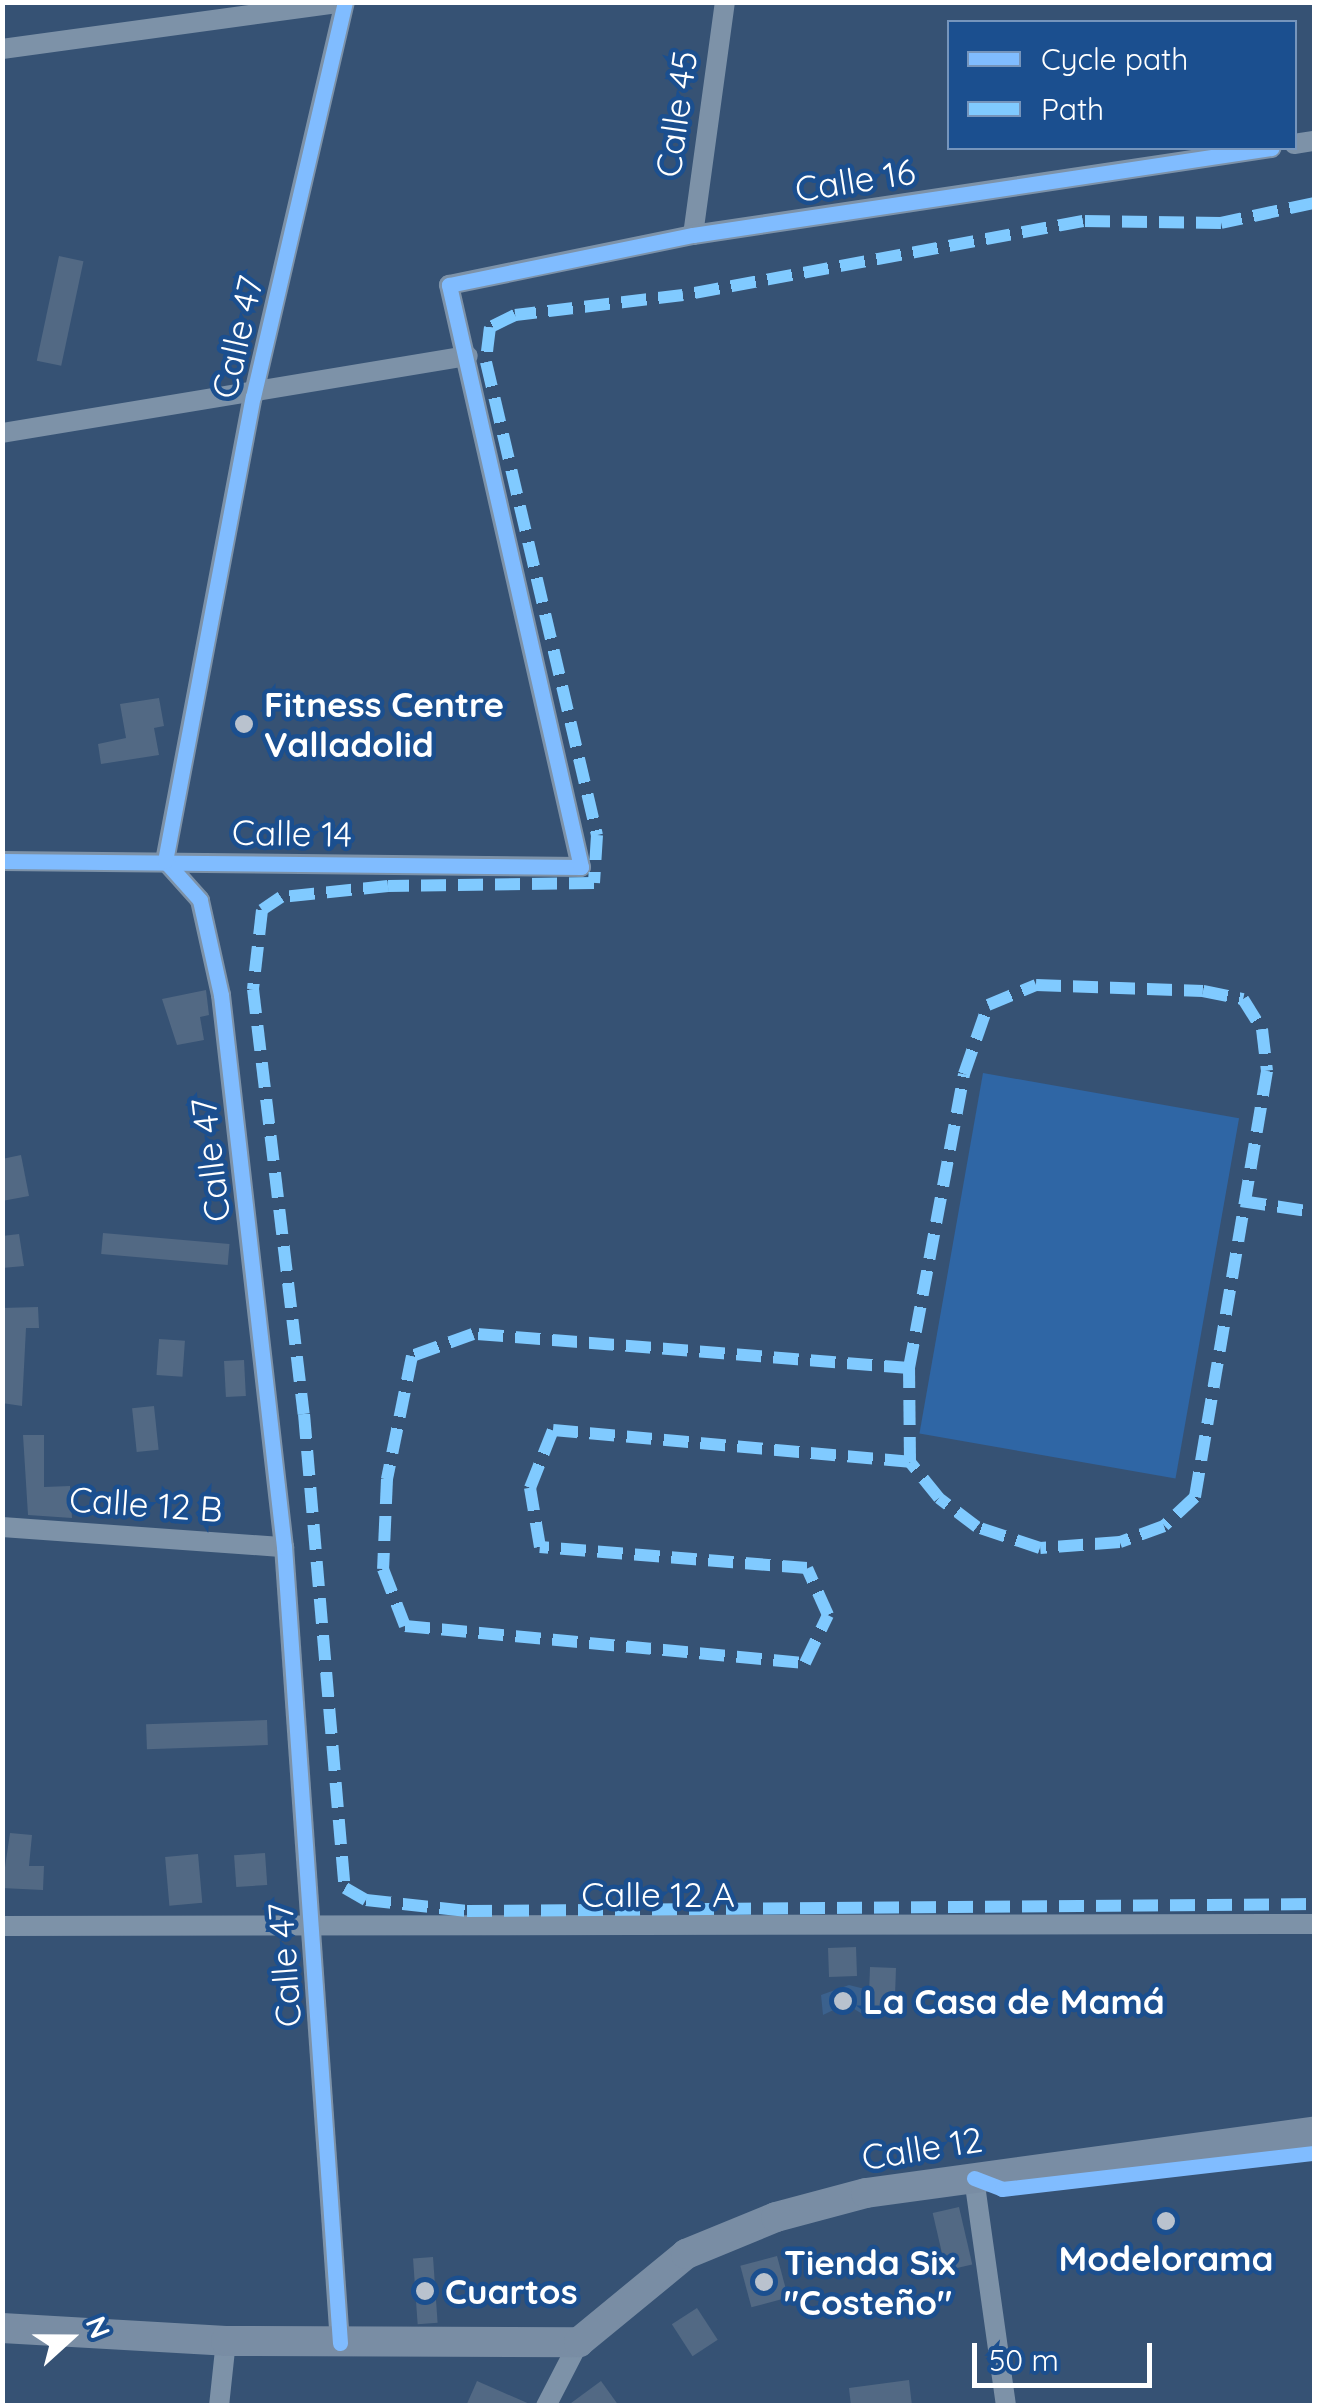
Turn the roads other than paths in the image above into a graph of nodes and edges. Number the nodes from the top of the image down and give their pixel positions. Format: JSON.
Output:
{"nodes":[{"id":1,"x":344,"y":2,"type":"edge"},
{"id":2,"x":725,"y":2,"type":"edge"},
{"id":3,"x":2,"y":49,"type":"edge"},
{"id":4,"x":1259,"y":150,"type":"edge"},
{"id":5,"x":692,"y":235,"type":"junction"},
{"id":6,"x":468,"y":356,"type":"junction"},
{"id":7,"x":253,"y":396,"type":"junction"},
{"id":8,"x":2,"y":433,"type":"edge"},
{"id":9,"x":2,"y":861,"type":"edge"},
{"id":10,"x":165,"y":861,"type":"junction"},
{"id":11,"x":192,"y":862,"type":"junction"},
{"id":12,"x":200,"y":900,"type":"junction"},
{"id":13,"x":2,"y":1527,"type":"edge"},
{"id":14,"x":284,"y":1547,"type":"junction"},
{"id":15,"x":1314,"y":1924,"type":"edge"},
{"id":16,"x":2,"y":1926,"type":"edge"},
{"id":17,"x":312,"y":1930,"type":"junction"},
{"id":18,"x":1314,"y":2132,"type":"edge"},
{"id":19,"x":974,"y":2178,"type":"junction"},
{"id":20,"x":2,"y":2328,"type":"edge"},
{"id":21,"x":226,"y":2340,"type":"junction"},
{"id":22,"x":579,"y":2342,"type":"junction"},
{"id":23,"x":340,"y":2343,"type":"junction"},
{"id":24,"x":219,"y":2406,"type":"edge"},
{"id":25,"x":546,"y":2406,"type":"edge"},
{"id":26,"x":1006,"y":2406,"type":"edge"}],
"edges":[{"from":1,"to":3,"type":"street"},
{"from":1,"to":7,"type":"street","name":"Calle 47"},
{"from":2,"to":5,"type":"street","name":"Calle 45"},
{"from":4,"to":5,"type":"street","name":"Calle 16"},
{"from":5,"to":6,"type":"street","name":"Calle 16"},
{"from":6,"to":7,"type":"street"},
{"from":6,"to":11,"type":"street","name":"Calle 14"},
{"from":7,"to":8,"type":"street"},
{"from":7,"to":10,"type":"street","name":"Calle 47"},
{"from":9,"to":10,"type":"street","name":"Calle 14"},
{"from":10,"to":11,"type":"street","name":"Calle 14"},
{"from":10,"to":12,"type":"street","name":"Calle 47"},
{"from":11,"to":12,"type":"street"},
{"from":12,"to":14,"type":"street","name":"Calle 47"},
{"from":13,"to":14,"type":"street","name":"Calle 12 B"},
{"from":14,"to":17,"type":"street","name":"Calle 47"},
{"from":15,"to":17,"type":"street","name":"Calle 12 A"},
{"from":16,"to":17,"type":"street","name":"Calle 12 A"},
{"from":17,"to":23,"type":"street","name":"Calle 47"},
{"from":18,"to":19,"type":"street","name":"Calle 12"},
{"from":19,"to":22,"type":"street","name":"Calle 12"},
{"from":19,"to":26,"type":"street"},
{"from":20,"to":21,"type":"street"},
{"from":21,"to":23,"type":"street"},
{"from":21,"to":24,"type":"street"},
{"from":22,"to":23,"type":"street"},
{"from":22,"to":25,"type":"street","name":"Calle 12"}]}
